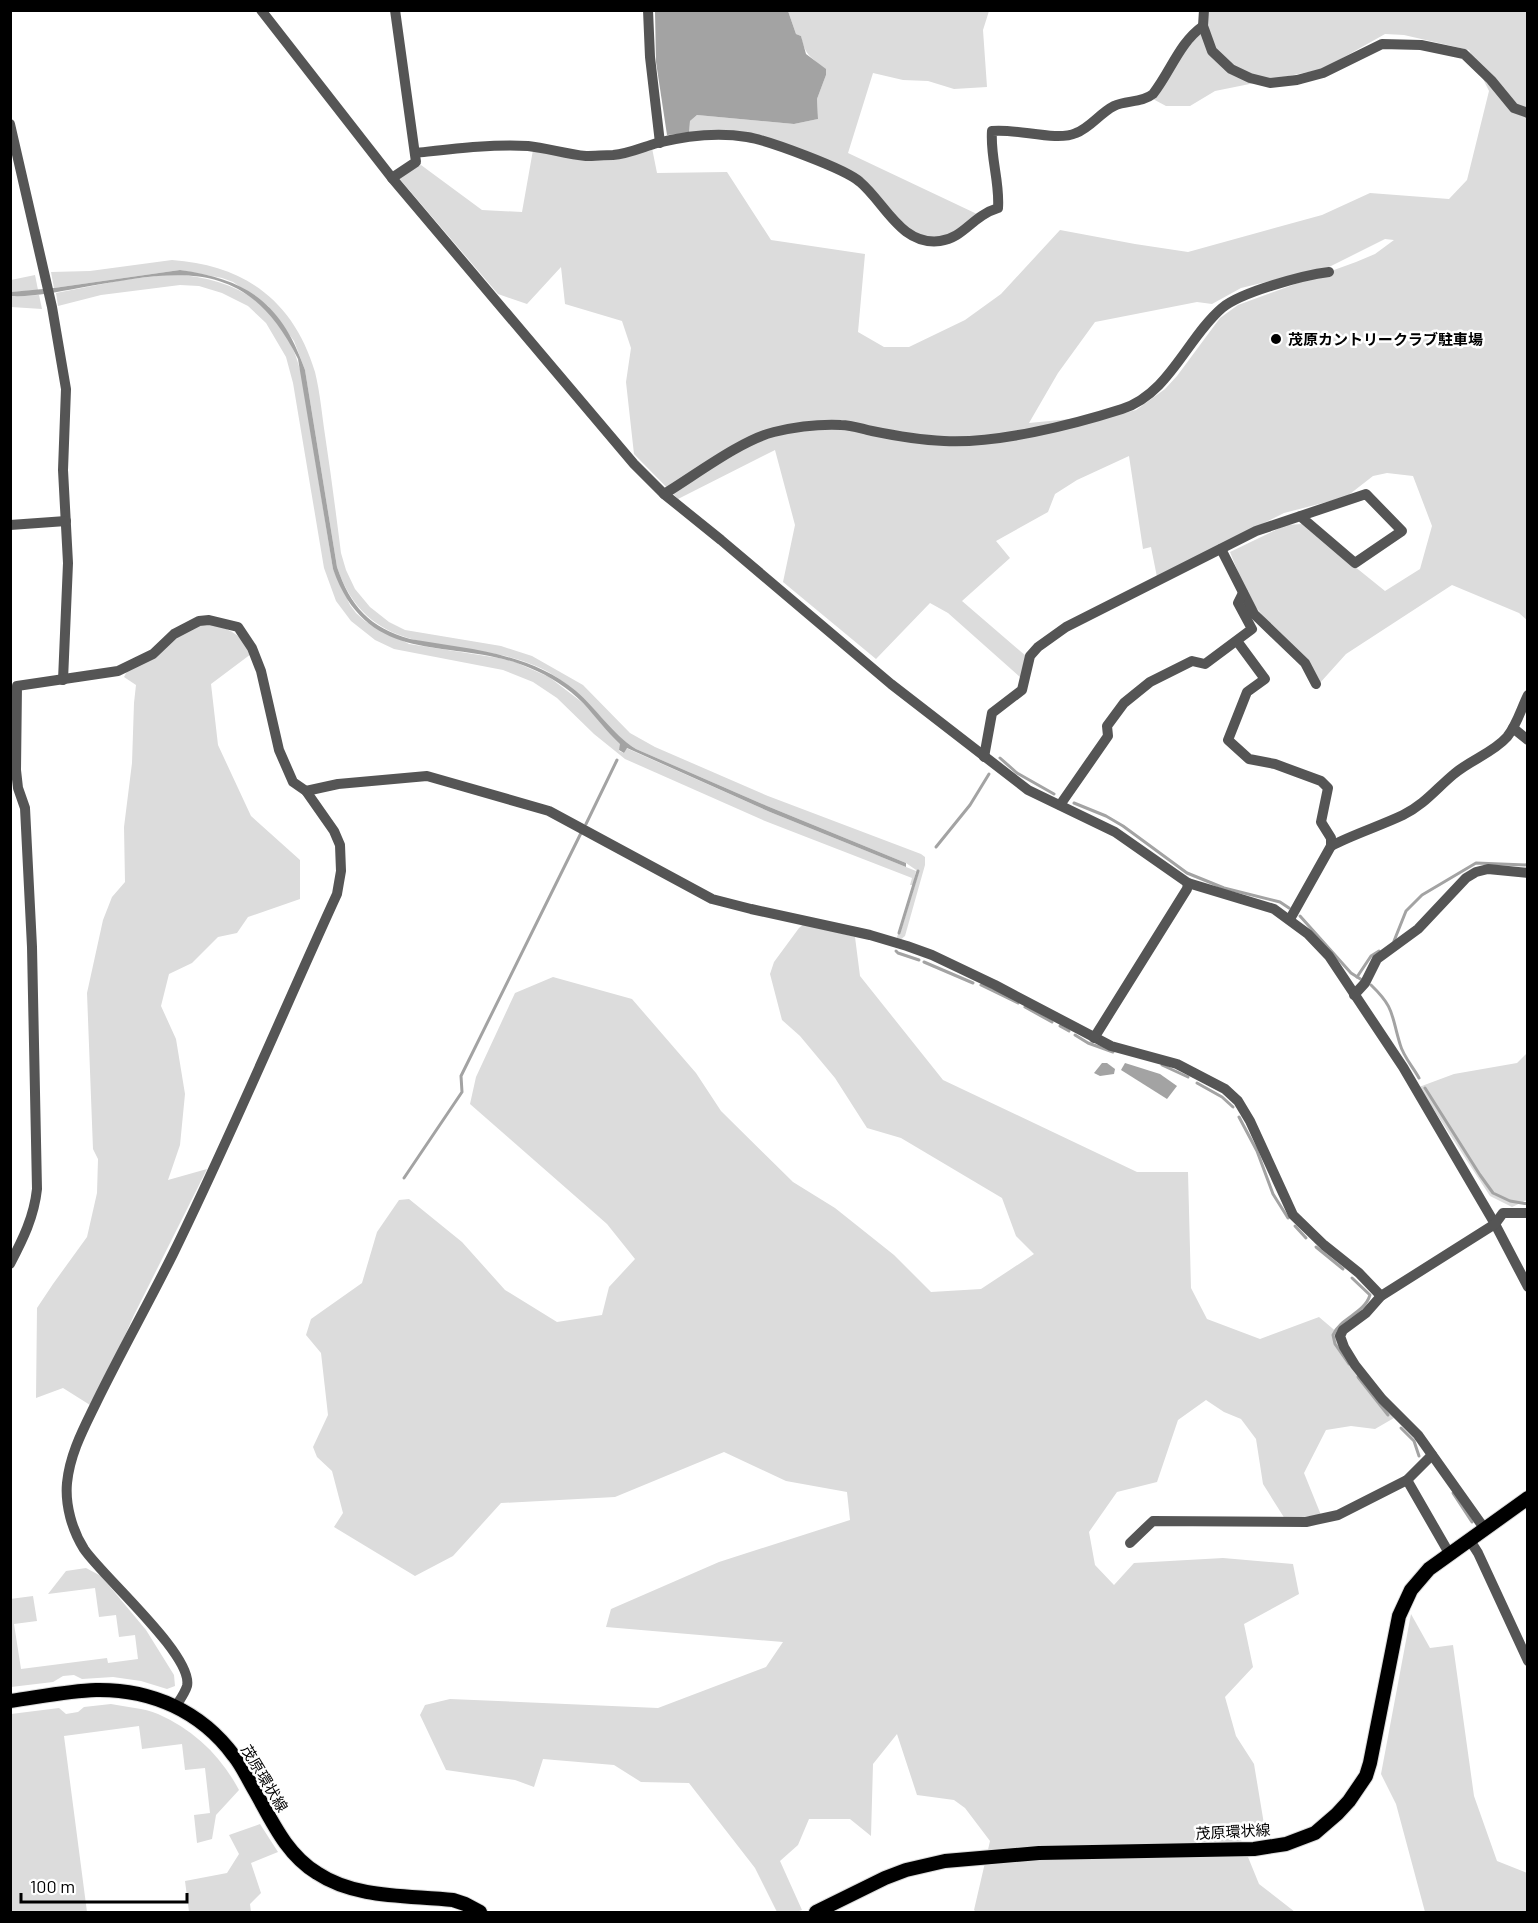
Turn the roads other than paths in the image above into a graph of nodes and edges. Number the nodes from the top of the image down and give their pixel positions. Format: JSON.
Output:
{"nodes":[{"id":1,"x":261,"y":10,"type":"edge"},
{"id":2,"x":395,"y":10,"type":"edge"},
{"id":3,"x":648,"y":10,"type":"edge"},
{"id":4,"x":1204,"y":10,"type":"edge"},
{"id":5,"x":1203,"y":26,"type":"junction"},
{"id":6,"x":1527,"y":113,"type":"edge"},
{"id":7,"x":10,"y":124,"type":"edge"},
{"id":8,"x":660,"y":142,"type":"junction"},
{"id":9,"x":415,"y":153,"type":"junction"},
{"id":10,"x":392,"y":178,"type":"junction"},
{"id":11,"x":1329,"y":272,"type":"dead end"},
{"id":12,"x":664,"y":494,"type":"junction"},
{"id":13,"x":1300,"y":516,"type":"junction"},
{"id":14,"x":66,"y":521,"type":"junction"},
{"id":15,"x":10,"y":525,"type":"edge"},
{"id":16,"x":1221,"y":549,"type":"junction"},
{"id":17,"x":1242,"y":592,"type":"junction"},
{"id":18,"x":1237,"y":641,"type":"junction"},
{"id":19,"x":63,"y":680,"type":"junction"},
{"id":20,"x":1316,"y":684,"type":"dead end"},
{"id":21,"x":1527,"y":695,"type":"edge"},
{"id":22,"x":1513,"y":728,"type":"junction"},
{"id":23,"x":1527,"y":740,"type":"edge"},
{"id":24,"x":984,"y":757,"type":"junction"},
{"id":25,"x":306,"y":791,"type":"junction"},
{"id":26,"x":1060,"y":805,"type":"junction"},
{"id":27,"x":1331,"y":846,"type":"junction"},
{"id":28,"x":1527,"y":873,"type":"edge"},
{"id":29,"x":1188,"y":883,"type":"junction"},
{"id":30,"x":1290,"y":919,"type":"junction"},
{"id":31,"x":1354,"y":995,"type":"junction"},
{"id":32,"x":1094,"y":1038,"type":"junction"},
{"id":33,"x":1527,"y":1213,"type":"edge"},
{"id":34,"x":1495,"y":1224,"type":"junction"},
{"id":35,"x":10,"y":1264,"type":"edge"},
{"id":36,"x":1527,"y":1287,"type":"edge"},
{"id":37,"x":1381,"y":1296,"type":"junction"},
{"id":38,"x":1432,"y":1455,"type":"junction"},
{"id":39,"x":1407,"y":1480,"type":"junction"},
{"id":40,"x":1527,"y":1498,"type":"edge"},
{"id":41,"x":1484,"y":1528,"type":"junction"},
{"id":42,"x":1469,"y":1539,"type":"junction"},
{"id":43,"x":1130,"y":1543,"type":"dead end"},
{"id":44,"x":1449,"y":1553,"type":"junction"},
{"id":45,"x":1527,"y":1661,"type":"edge"},
{"id":46,"x":10,"y":1701,"type":"edge"},
{"id":47,"x":176,"y":1706,"type":"junction"},
{"id":48,"x":480,"y":1912,"type":"edge"},
{"id":49,"x":816,"y":1912,"type":"edge"}],
"edges":[{"from":1,"to":10,"type":"street"},
{"from":2,"to":9,"type":"street"},
{"from":3,"to":8,"type":"street"},
{"from":4,"to":5,"type":"street"},
{"from":5,"to":6,"type":"street"},
{"from":5,"to":8,"type":"street"},
{"from":7,"to":14,"type":"street"},
{"from":8,"to":9,"type":"street"},
{"from":9,"to":10,"type":"street"},
{"from":10,"to":12,"type":"street"},
{"from":11,"to":12,"type":"street"},
{"from":12,"to":24,"type":"street"},
{"from":13,"to":13,"type":"street"},
{"from":13,"to":16,"type":"street"},
{"from":14,"to":15,"type":"street"},
{"from":14,"to":19,"type":"street"},
{"from":16,"to":17,"type":"street"},
{"from":16,"to":24,"type":"street"},
{"from":17,"to":18,"type":"street"},
{"from":17,"to":20,"type":"street"},
{"from":18,"to":26,"type":"street"},
{"from":18,"to":27,"type":"street"},
{"from":19,"to":25,"type":"street"},
{"from":19,"to":35,"type":"street"},
{"from":21,"to":22,"type":"street"},
{"from":22,"to":23,"type":"street"},
{"from":22,"to":27,"type":"street"},
{"from":24,"to":26,"type":"street"},
{"from":25,"to":32,"type":"street"},
{"from":25,"to":47,"type":"street"},
{"from":26,"to":29,"type":"street"},
{"from":27,"to":30,"type":"street"},
{"from":28,"to":31,"type":"street"},
{"from":29,"to":30,"type":"street"},
{"from":29,"to":32,"type":"street"},
{"from":30,"to":31,"type":"street"},
{"from":31,"to":34,"type":"street"},
{"from":32,"to":37,"type":"street"},
{"from":33,"to":34,"type":"street"},
{"from":34,"to":36,"type":"street"},
{"from":34,"to":37,"type":"street"},
{"from":37,"to":38,"type":"street"},
{"from":38,"to":39,"type":"street"},
{"from":38,"to":41,"type":"street"},
{"from":39,"to":43,"type":"street"},
{"from":39,"to":44,"type":"street"},
{"from":40,"to":41,"type":"main road","name":"茂原環状線"},
{"from":41,"to":42,"type":"main road","name":"茂原環状線"},
{"from":42,"to":44,"type":"main road","name":"茂原環状線"},
{"from":42,"to":45,"type":"street"},
{"from":44,"to":49,"type":"main road","name":"茂原環状線"},
{"from":46,"to":47,"type":"main road","name":"茂原環状線"},
{"from":47,"to":48,"type":"main road","name":"茂原環状線"}]}
